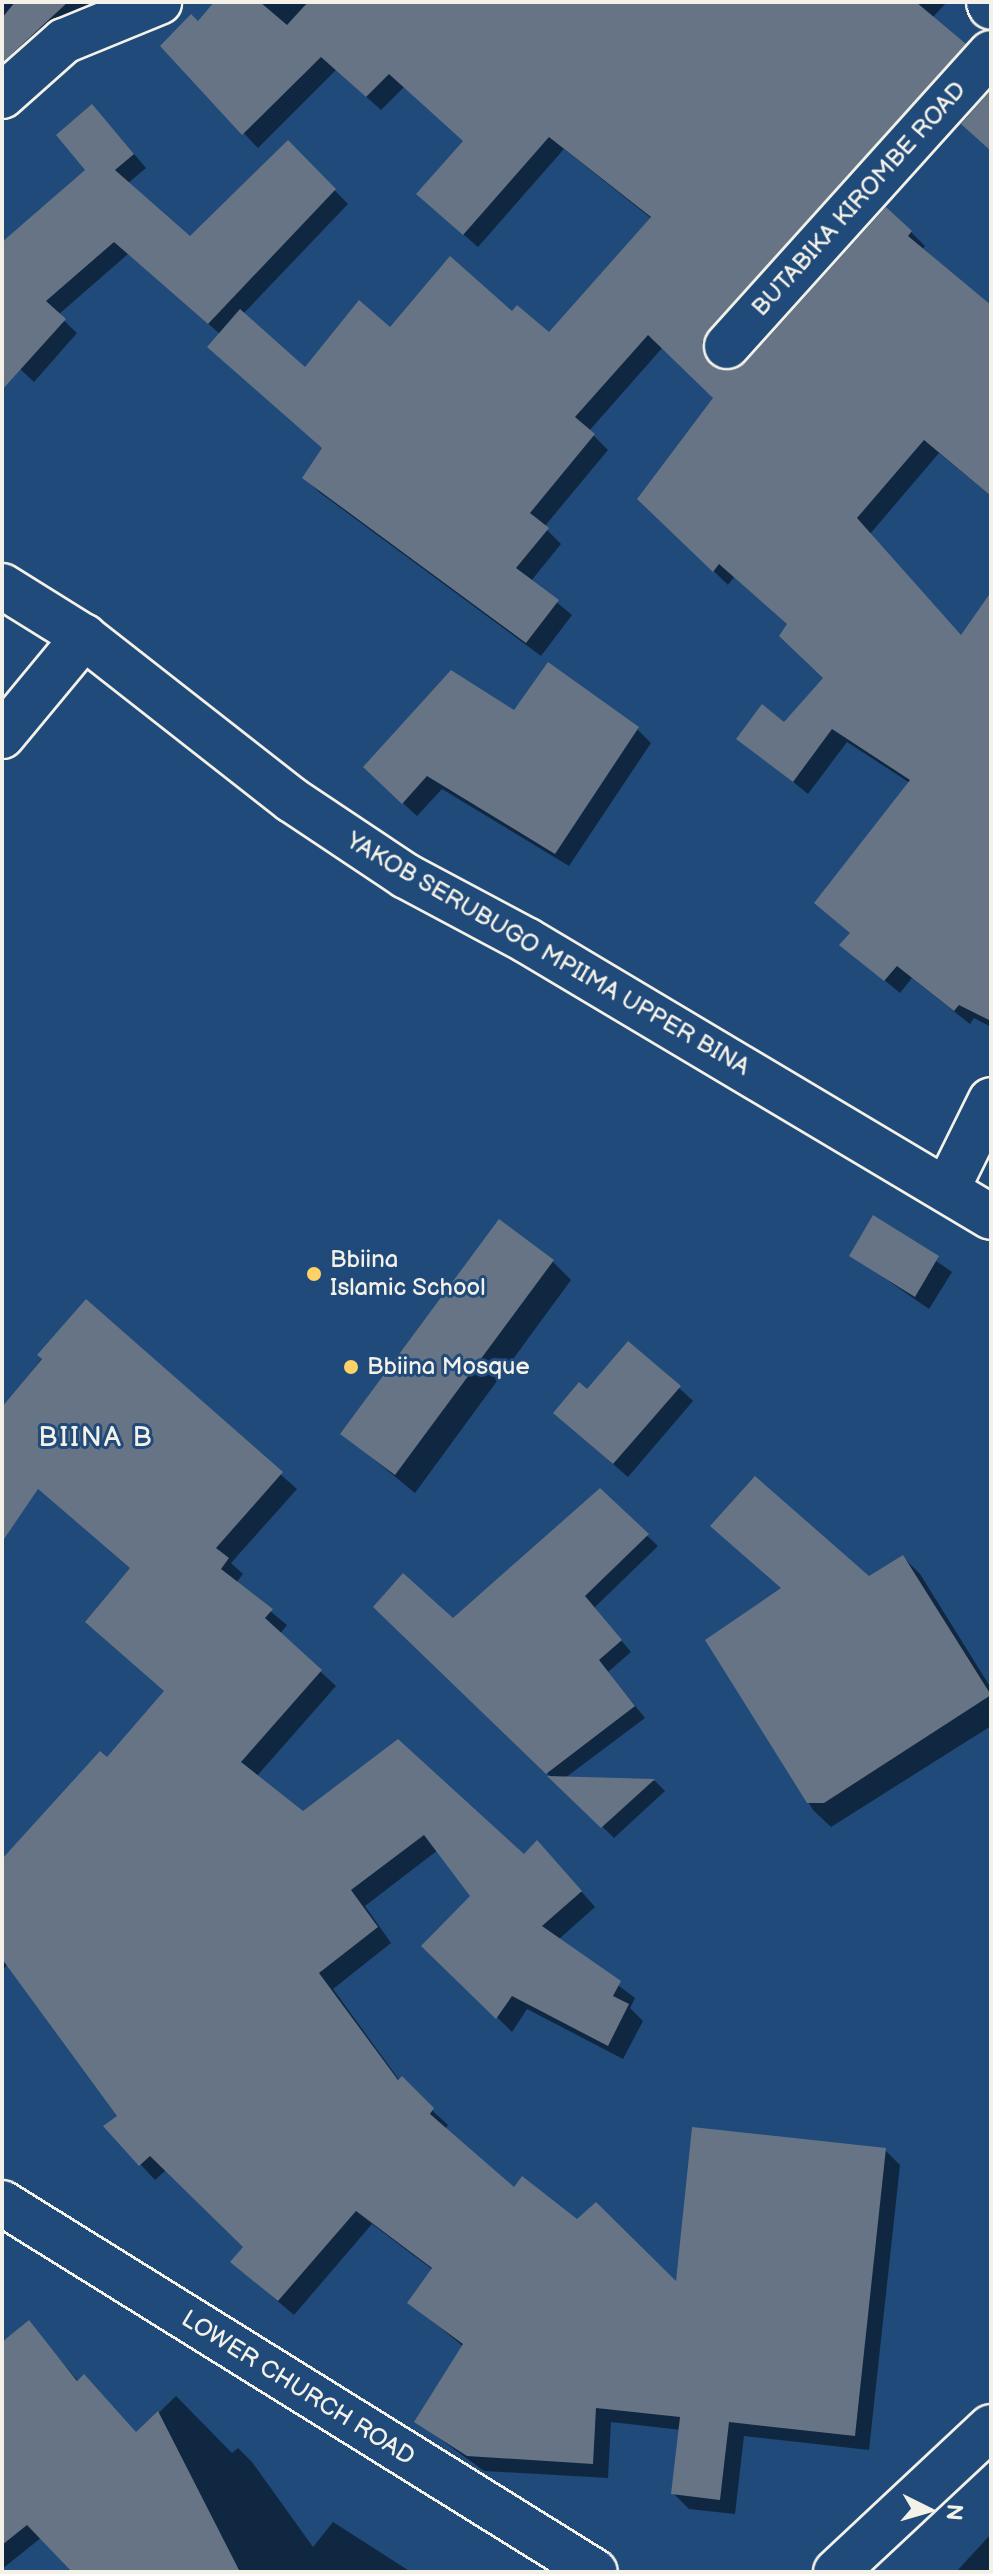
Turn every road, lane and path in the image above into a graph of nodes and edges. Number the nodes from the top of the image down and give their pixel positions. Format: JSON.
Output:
{"nodes":[{"id":1,"x":159,"y":2,"type":"edge"},
{"id":2,"x":991,"y":53,"type":"edge"},
{"id":3,"x":2,"y":96,"type":"edge"},
{"id":4,"x":727,"y":346,"type":"dead end"},
{"id":5,"x":2,"y":586,"type":"edge"},
{"id":6,"x":84,"y":637,"type":"junction"},
{"id":7,"x":2,"y":736,"type":"edge"},
{"id":8,"x":991,"y":1100,"type":"edge"},
{"id":9,"x":947,"y":1189,"type":"junction"},
{"id":10,"x":991,"y":1217,"type":"edge"},
{"id":11,"x":2,"y":2203,"type":"edge"},
{"id":12,"x":991,"y":2427,"type":"edge"},
{"id":13,"x":595,"y":2572,"type":"edge"},
{"id":14,"x":836,"y":2572,"type":"edge"}],
"edges":[{"from":1,"to":3,"type":"street"},
{"from":2,"to":4,"type":"street","name":"BUTABIKA KIROMBE ROAD"},
{"from":5,"to":6,"type":"street","name":"YAKOB SERUBUGO MPIIMA UPPER BINA"},
{"from":6,"to":7,"type":"street"},
{"from":6,"to":9,"type":"street","name":"YAKOB SERUBUGO MPIIMA UPPER BINA"},
{"from":8,"to":9,"type":"street"},
{"from":9,"to":10,"type":"street","name":"YAKOB SERUBUGO MPIIMA UPPER BINA"},
{"from":11,"to":13,"type":"street","name":"LOWER CHURCH ROAD"},
{"from":12,"to":14,"type":"street"}]}
